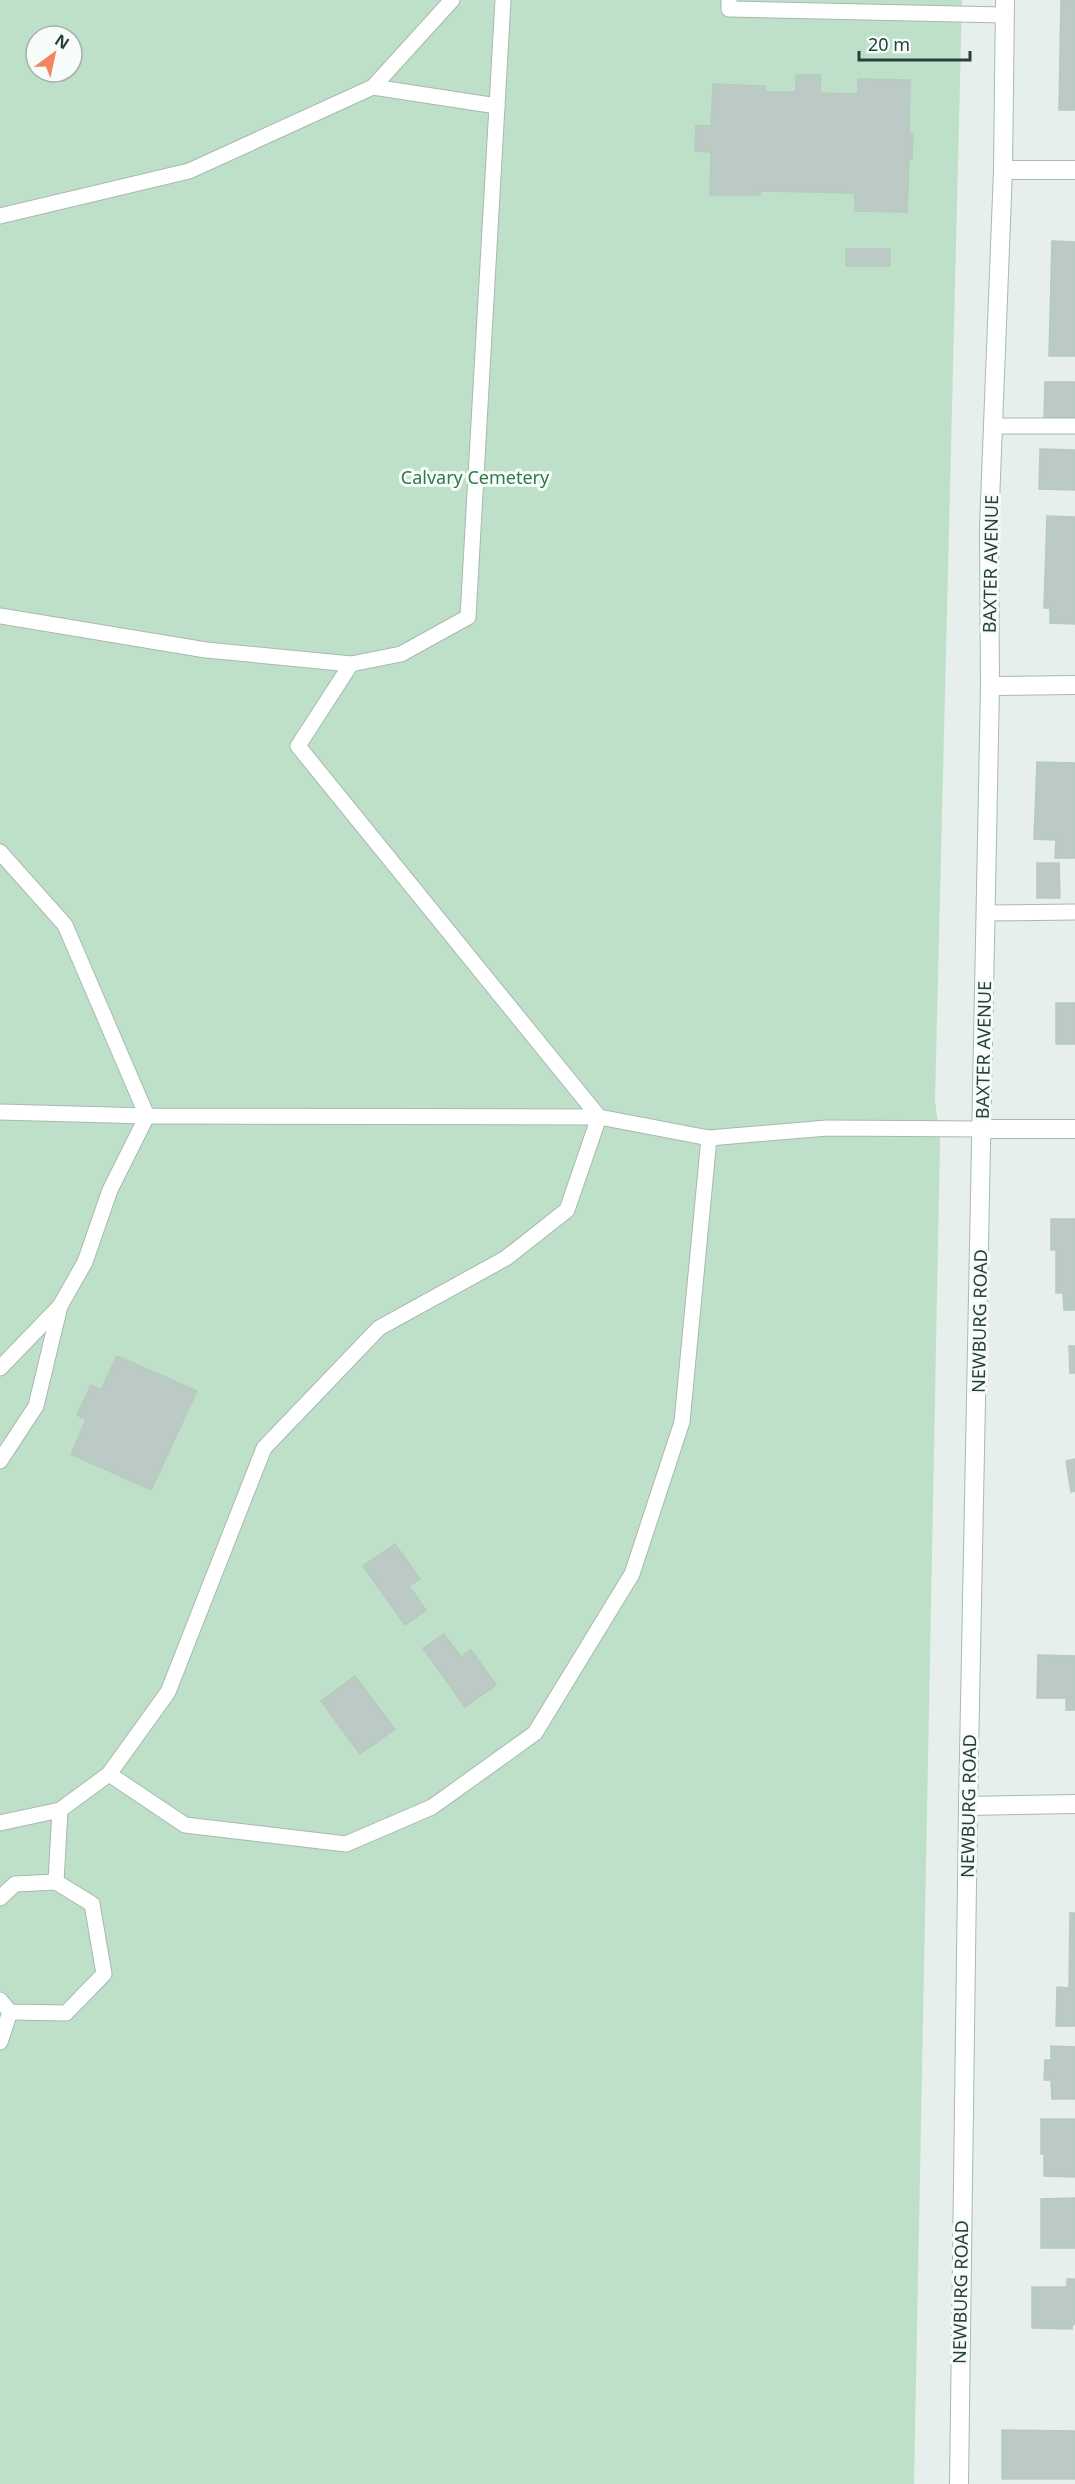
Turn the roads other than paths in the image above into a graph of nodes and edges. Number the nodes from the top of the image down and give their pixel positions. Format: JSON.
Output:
{"nodes":[{"id":1,"x":452,"y":0,"type":"edge"},
{"id":2,"x":503,"y":0,"type":"edge"},
{"id":3,"x":729,"y":0,"type":"edge"},
{"id":4,"x":1004,"y":8,"type":"edge"},
{"id":5,"x":373,"y":87,"type":"junction"},
{"id":6,"x":497,"y":106,"type":"junction"},
{"id":7,"x":1003,"y":170,"type":"junction"},
{"id":8,"x":1075,"y":170,"type":"edge"},
{"id":9,"x":0,"y":216,"type":"edge"},
{"id":10,"x":993,"y":426,"type":"junction"},
{"id":11,"x":1075,"y":426,"type":"edge"},
{"id":12,"x":0,"y":616,"type":"edge"},
{"id":13,"x":351,"y":664,"type":"junction"},
{"id":14,"x":1075,"y":685,"type":"edge"},
{"id":15,"x":990,"y":686,"type":"junction"},
{"id":16,"x":0,"y":852,"type":"edge"},
{"id":17,"x":1075,"y":912,"type":"edge"},
{"id":18,"x":985,"y":913,"type":"junction"},
{"id":19,"x":0,"y":1112,"type":"edge"},
{"id":20,"x":147,"y":1116,"type":"junction"},
{"id":21,"x":599,"y":1118,"type":"junction"},
{"id":22,"x":982,"y":1129,"type":"junction"},
{"id":23,"x":1075,"y":1129,"type":"edge"},
{"id":24,"x":709,"y":1138,"type":"junction"},
{"id":25,"x":60,"y":1305,"type":"junction"},
{"id":26,"x":0,"y":1368,"type":"edge"},
{"id":27,"x":0,"y":1461,"type":"edge"},
{"id":28,"x":109,"y":1774,"type":"junction"},
{"id":29,"x":1075,"y":1804,"type":"edge"},
{"id":30,"x":968,"y":1806,"type":"junction"},
{"id":31,"x":60,"y":1810,"type":"junction"},
{"id":32,"x":0,"y":1822,"type":"edge"},
{"id":33,"x":56,"y":1882,"type":"junction"},
{"id":34,"x":0,"y":1898,"type":"edge"},
{"id":35,"x":5,"y":2006,"type":"edge"},
{"id":36,"x":0,"y":2042,"type":"edge"},
{"id":37,"x":959,"y":2484,"type":"edge"}],
"edges":[{"from":1,"to":5,"type":"lane"},
{"from":2,"to":6,"type":"lane"},
{"from":3,"to":4,"type":"lane"},
{"from":4,"to":7,"type":"main road","name":"BAXTER AVENUE"},
{"from":5,"to":6,"type":"lane"},
{"from":5,"to":9,"type":"lane"},
{"from":6,"to":13,"type":"lane"},
{"from":7,"to":8,"type":"main road"},
{"from":7,"to":10,"type":"main road","name":"BAXTER AVENUE"},
{"from":10,"to":11,"type":"lane"},
{"from":10,"to":15,"type":"main road","name":"BAXTER AVENUE"},
{"from":12,"to":13,"type":"lane"},
{"from":13,"to":21,"type":"lane"},
{"from":14,"to":15,"type":"main road"},
{"from":15,"to":18,"type":"main road","name":"BAXTER AVENUE"},
{"from":16,"to":20,"type":"lane"},
{"from":17,"to":18,"type":"lane"},
{"from":18,"to":22,"type":"main road","name":"BAXTER AVENUE"},
{"from":19,"to":20,"type":"lane"},
{"from":20,"to":21,"type":"lane"},
{"from":20,"to":25,"type":"lane"},
{"from":21,"to":24,"type":"lane"},
{"from":21,"to":28,"type":"lane"},
{"from":22,"to":23,"type":"main road"},
{"from":22,"to":24,"type":"lane"},
{"from":22,"to":30,"type":"main road","name":"NEWBURG ROAD"},
{"from":24,"to":28,"type":"lane"},
{"from":25,"to":26,"type":"lane"},
{"from":25,"to":27,"type":"lane"},
{"from":28,"to":31,"type":"lane"},
{"from":29,"to":30,"type":"main road"},
{"from":30,"to":37,"type":"main road","name":"NEWBURG ROAD"},
{"from":31,"to":32,"type":"lane"},
{"from":31,"to":33,"type":"lane"},
{"from":33,"to":34,"type":"lane"},
{"from":33,"to":35,"type":"lane"},
{"from":35,"to":36,"type":"lane"}]}
